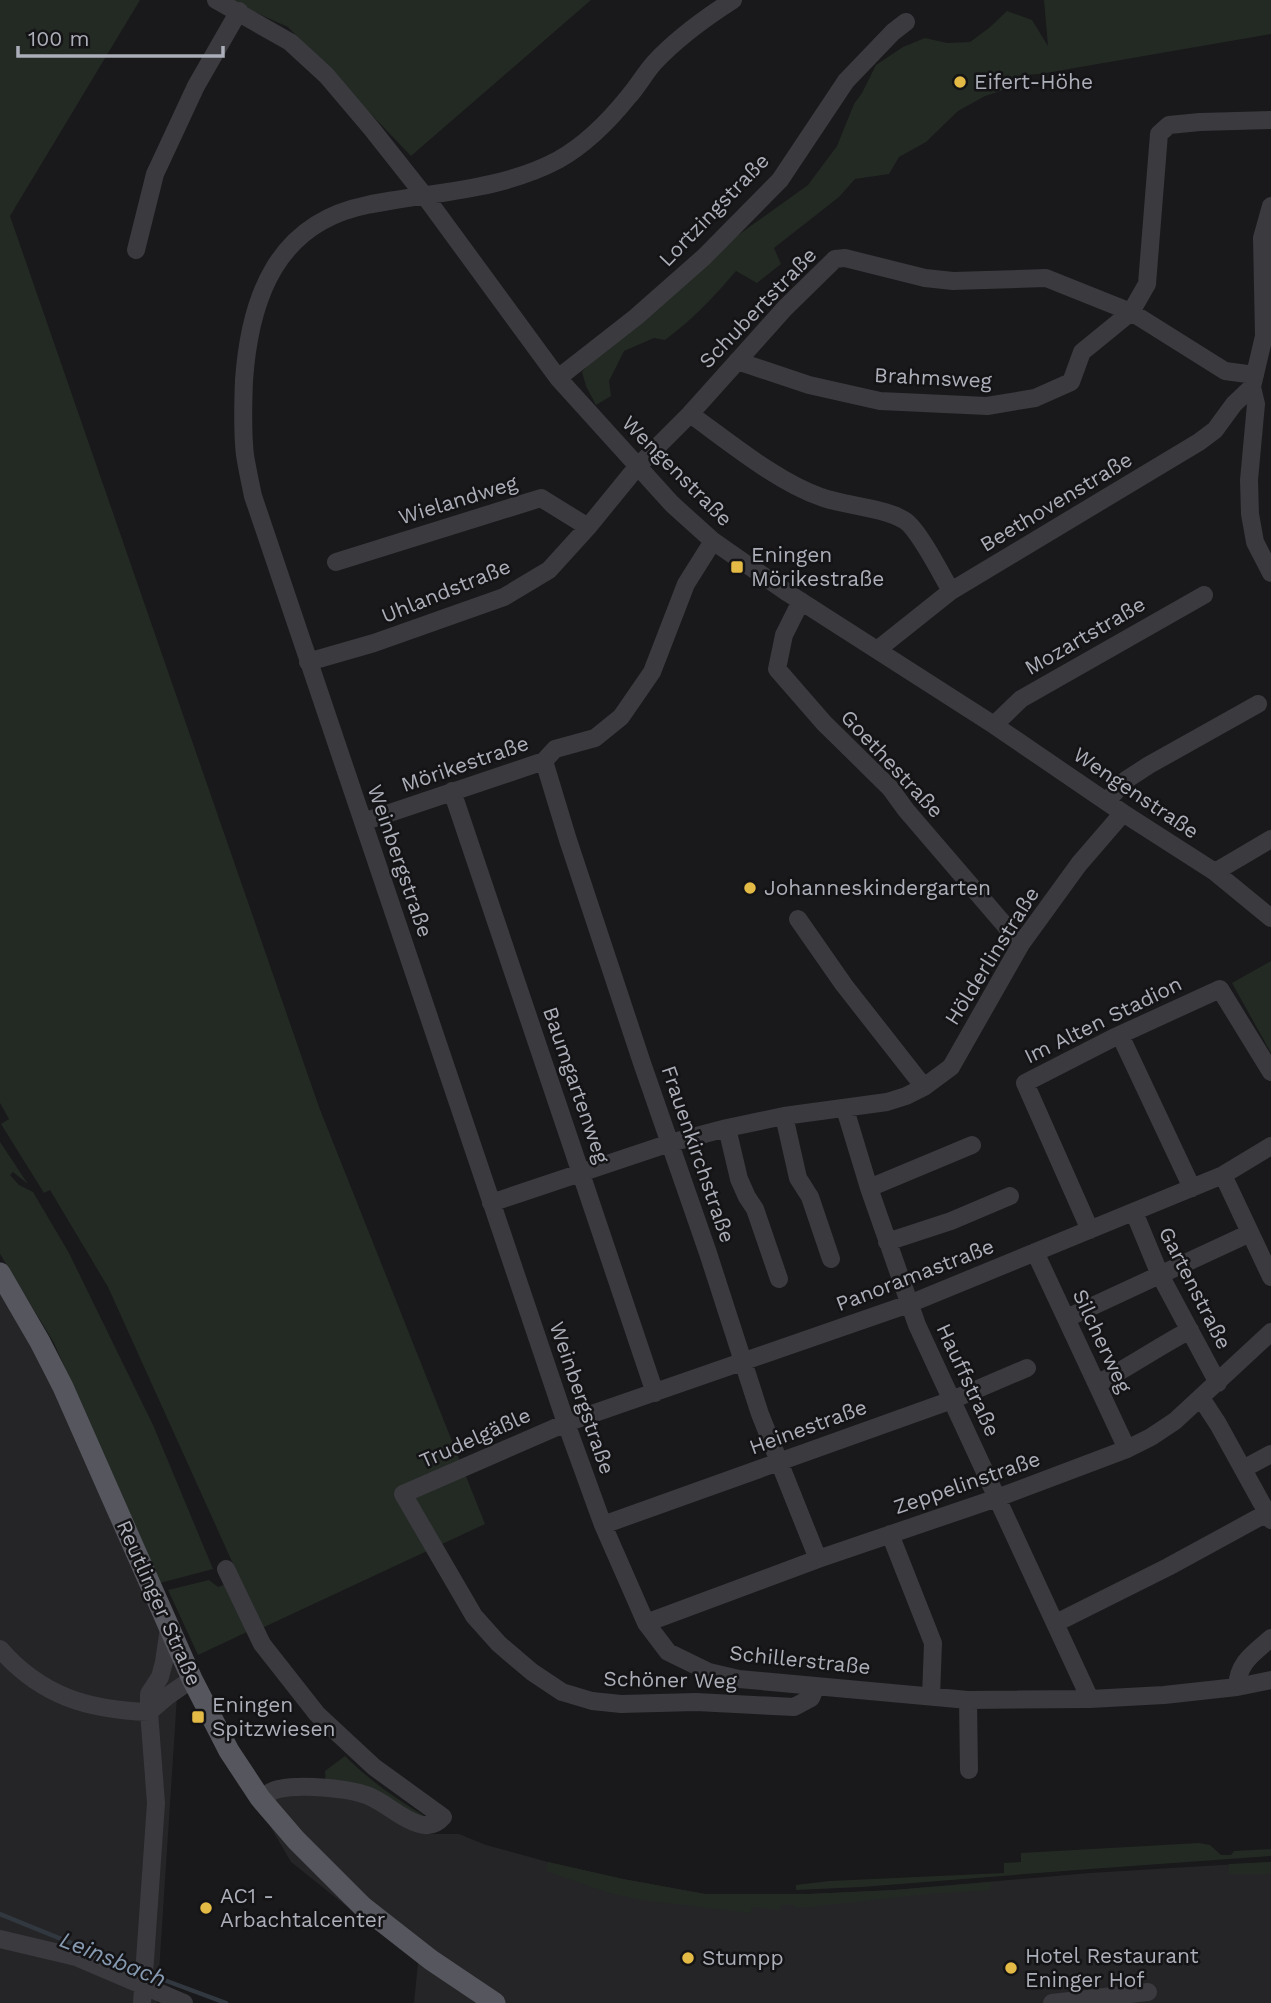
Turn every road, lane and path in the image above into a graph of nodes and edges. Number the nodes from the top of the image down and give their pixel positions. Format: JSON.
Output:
{"nodes":[{"id":1,"x":216,"y":0,"type":"edge"},
{"id":2,"x":733,"y":0,"type":"edge"},
{"id":3,"x":239,"y":11,"type":"junction"},
{"id":4,"x":906,"y":22,"type":"dead end"},
{"id":5,"x":1271,"y":120,"type":"edge"},
{"id":6,"x":424,"y":195,"type":"junction"},
{"id":7,"x":1271,"y":206,"type":"edge"},
{"id":8,"x":136,"y":250,"type":"dead end"},
{"id":9,"x":1131,"y":312,"type":"junction"},
{"id":10,"x":1268,"y":335,"type":"edge"},
{"id":11,"x":737,"y":361,"type":"junction"},
{"id":12,"x":558,"y":378,"type":"junction"},
{"id":13,"x":1254,"y":381,"type":"junction"},
{"id":14,"x":690,"y":414,"type":"junction"},
{"id":15,"x":637,"y":467,"type":"junction"},
{"id":16,"x":588,"y":527,"type":"junction"},
{"id":17,"x":713,"y":541,"type":"junction"},
{"id":18,"x":336,"y":562,"type":"dead end"},
{"id":19,"x":1271,"y":573,"type":"edge"},
{"id":20,"x":951,"y":591,"type":"junction"},
{"id":21,"x":1204,"y":595,"type":"dead end"},
{"id":22,"x":801,"y":601,"type":"junction"},
{"id":23,"x":877,"y":650,"type":"junction"},
{"id":24,"x":308,"y":662,"type":"junction"},
{"id":25,"x":1258,"y":704,"type":"dead end"},
{"id":26,"x":994,"y":725,"type":"junction"},
{"id":27,"x":544,"y":761,"type":"junction"},
{"id":28,"x":452,"y":791,"type":"junction"},
{"id":29,"x":1107,"y":801,"type":"junction"},
{"id":30,"x":1123,"y":813,"type":"junction"},
{"id":31,"x":363,"y":822,"type":"junction"},
{"id":32,"x":1271,"y":839,"type":"edge"},
{"id":33,"x":1215,"y":872,"type":"junction"},
{"id":34,"x":1271,"y":918,"type":"edge"},
{"id":35,"x":798,"y":919,"type":"dead end"},
{"id":36,"x":1021,"y":944,"type":"junction"},
{"id":37,"x":1120,"y":1035,"type":"junction"},
{"id":38,"x":1271,"y":1072,"type":"edge"},
{"id":39,"x":925,"y":1087,"type":"junction"},
{"id":40,"x":845,"y":1109,"type":"junction"},
{"id":41,"x":784,"y":1116,"type":"junction"},
{"id":42,"x":727,"y":1128,"type":"junction"},
{"id":43,"x":670,"y":1143,"type":"junction"},
{"id":44,"x":972,"y":1145,"type":"dead end"},
{"id":45,"x":1271,"y":1146,"type":"edge"},
{"id":46,"x":581,"y":1173,"type":"junction"},
{"id":47,"x":1223,"y":1175,"type":"junction"},
{"id":48,"x":869,"y":1188,"type":"junction"},
{"id":49,"x":1192,"y":1188,"type":"junction"},
{"id":50,"x":1010,"y":1196,"type":"dead end"},
{"id":51,"x":491,"y":1203,"type":"junction"},
{"id":52,"x":1134,"y":1212,"type":"junction"},
{"id":53,"x":1090,"y":1230,"type":"junction"},
{"id":54,"x":1250,"y":1233,"type":"junction"},
{"id":55,"x":887,"y":1242,"type":"junction"},
{"id":56,"x":1035,"y":1252,"type":"junction"},
{"id":57,"x":831,"y":1259,"type":"dead end"},
{"id":58,"x":0,"y":1273,"type":"edge"},
{"id":59,"x":1160,"y":1275,"type":"junction"},
{"id":60,"x":1271,"y":1276,"type":"edge"},
{"id":61,"x":779,"y":1279,"type":"dead end"},
{"id":62,"x":909,"y":1304,"type":"junction"},
{"id":63,"x":1066,"y":1318,"type":"junction"},
{"id":64,"x":1190,"y":1331,"type":"junction"},
{"id":65,"x":1271,"y":1332,"type":"edge"},
{"id":66,"x":743,"y":1362,"type":"junction"},
{"id":67,"x":1027,"y":1368,"type":"dead end"},
{"id":68,"x":1218,"y":1382,"type":"junction"},
{"id":69,"x":1097,"y":1384,"type":"junction"},
{"id":70,"x":655,"y":1392,"type":"junction"},
{"id":71,"x":1201,"y":1398,"type":"junction"},
{"id":72,"x":952,"y":1400,"type":"junction"},
{"id":73,"x":566,"y":1423,"type":"junction"},
{"id":74,"x":1127,"y":1449,"type":"junction"},
{"id":75,"x":1271,"y":1454,"type":"edge"},
{"id":76,"x":779,"y":1462,"type":"junction"},
{"id":77,"x":1243,"y":1469,"type":"junction"},
{"id":78,"x":403,"y":1494,"type":"joint"},
{"id":79,"x":998,"y":1498,"type":"junction"},
{"id":80,"x":1269,"y":1516,"type":"edge"},
{"id":81,"x":603,"y":1525,"type":"junction"},
{"id":82,"x":890,"y":1534,"type":"junction"},
{"id":83,"x":818,"y":1559,"type":"junction"},
{"id":84,"x":226,"y":1569,"type":"dead end"},
{"id":85,"x":646,"y":1623,"type":"junction"},
{"id":86,"x":1056,"y":1623,"type":"junction"},
{"id":87,"x":169,"y":1628,"type":"junction"},
{"id":88,"x":1271,"y":1638,"type":"edge"},
{"id":89,"x":0,"y":1649,"type":"edge"},
{"id":90,"x":160,"y":1677,"type":"junction"},
{"id":91,"x":192,"y":1679,"type":"junction"},
{"id":92,"x":1271,"y":1680,"type":"edge"},
{"id":93,"x":816,"y":1686,"type":"junction"},
{"id":94,"x":1237,"y":1687,"type":"junction"},
{"id":95,"x":931,"y":1697,"type":"junction"},
{"id":96,"x":1090,"y":1699,"type":"junction"},
{"id":97,"x":968,"y":1700,"type":"junction"},
{"id":98,"x":149,"y":1712,"type":"junction"},
{"id":99,"x":969,"y":1770,"type":"dead end"},
{"id":100,"x":260,"y":1798,"type":"junction"},
{"id":101,"x":0,"y":1939,"type":"edge"},
{"id":102,"x":1149,"y":1992,"type":"dead end"},
{"id":103,"x":143,"y":1994,"type":"edge"},
{"id":104,"x":184,"y":2003,"type":"edge"},
{"id":105,"x":495,"y":2003,"type":"edge"},
{"id":106,"x":1052,"y":2003,"type":"edge"}],
"edges":[{"from":1,"to":3,"type":"street","name":"Wengenstraße"},
{"from":2,"to":6,"type":"street","name":"Weinbergstraße"},
{"from":3,"to":6,"type":"street","name":"Wengenstraße"},
{"from":3,"to":8,"type":"street"},
{"from":4,"to":12,"type":"street","name":"Lortzingstraße"},
{"from":5,"to":9,"type":"street","name":"Brahmsweg"},
{"from":6,"to":12,"type":"street","name":"Wengenstraße"},
{"from":6,"to":24,"type":"street","name":"Weinbergstraße"},
{"from":7,"to":10,"type":"street"},
{"from":9,"to":11,"type":"street","name":"Brahmsweg"},
{"from":9,"to":11,"type":"street","name":"Schubertstraße"},
{"from":9,"to":13,"type":"street","name":"Schubertstraße"},
{"from":10,"to":13,"type":"street"},
{"from":11,"to":14,"type":"street","name":"Schubertstraße"},
{"from":12,"to":15,"type":"street","name":"Wengenstraße"},
{"from":13,"to":19,"type":"street"},
{"from":13,"to":20,"type":"street","name":"Beethovenstraße"},
{"from":14,"to":15,"type":"street","name":"Schubertstraße"},
{"from":14,"to":20,"type":"street"},
{"from":15,"to":16,"type":"street","name":"Uhlandstraße"},
{"from":15,"to":17,"type":"street","name":"Wengenstraße"},
{"from":16,"to":18,"type":"street","name":"Wielandweg"},
{"from":16,"to":24,"type":"street","name":"Uhlandstraße"},
{"from":17,"to":22,"type":"street","name":"Wengenstraße"},
{"from":17,"to":27,"type":"street","name":"Mörikestraße"},
{"from":20,"to":23,"type":"street","name":"Beethovenstraße"},
{"from":21,"to":26,"type":"street","name":"Mozartstraße"},
{"from":22,"to":23,"type":"street","name":"Wengenstraße"},
{"from":22,"to":36,"type":"street","name":"Goethestraße"},
{"from":23,"to":26,"type":"street","name":"Wengenstraße"},
{"from":24,"to":31,"type":"street","name":"Weinbergstraße"},
{"from":25,"to":29,"type":"street"},
{"from":26,"to":29,"type":"street","name":"Wengenstraße"},
{"from":27,"to":28,"type":"street","name":"Mörikestraße"},
{"from":27,"to":43,"type":"street","name":"Frauenkirchstraße"},
{"from":28,"to":31,"type":"street","name":"Mörikestraße"},
{"from":28,"to":46,"type":"street","name":"Baumgartenweg"},
{"from":29,"to":30,"type":"street","name":"Wengenstraße"},
{"from":30,"to":33,"type":"street","name":"Wengenstraße"},
{"from":30,"to":36,"type":"street","name":"Hölderlinstraße"},
{"from":31,"to":51,"type":"street","name":"Weinbergstraße"},
{"from":32,"to":33,"type":"street"},
{"from":33,"to":34,"type":"street","name":"Wengenstraße"},
{"from":35,"to":39,"type":"street"},
{"from":36,"to":39,"type":"street","name":"Hölderlinstraße"},
{"from":37,"to":38,"type":"street","name":"Im Alten Stadion"},
{"from":37,"to":49,"type":"street"},
{"from":37,"to":53,"type":"street","name":"Im Alten Stadion"},
{"from":39,"to":40,"type":"street","name":"Hölderlinstraße"},
{"from":40,"to":41,"type":"street","name":"Hölderlinstraße"},
{"from":40,"to":48,"type":"street","name":"Hauffstraße"},
{"from":41,"to":42,"type":"street","name":"Hölderlinstraße"},
{"from":41,"to":57,"type":"street"},
{"from":42,"to":43,"type":"street","name":"Hölderlinstraße"},
{"from":42,"to":61,"type":"street"},
{"from":43,"to":46,"type":"street","name":"Hölderlinstraße"},
{"from":43,"to":66,"type":"street","name":"Frauenkirchstraße"},
{"from":44,"to":48,"type":"street"},
{"from":45,"to":47,"type":"street","name":"Panoramastraße"},
{"from":46,"to":51,"type":"street","name":"Hölderlinstraße"},
{"from":46,"to":70,"type":"street","name":"Baumgartenweg"},
{"from":47,"to":49,"type":"street","name":"Panoramastraße"},
{"from":47,"to":54,"type":"street"},
{"from":48,"to":55,"type":"street","name":"Hauffstraße"},
{"from":49,"to":52,"type":"street","name":"Panoramastraße"},
{"from":50,"to":55,"type":"street"},
{"from":51,"to":73,"type":"street","name":"Weinbergstraße"},
{"from":52,"to":53,"type":"street","name":"Panoramastraße"},
{"from":52,"to":59,"type":"street","name":"Gartenstraße"},
{"from":53,"to":56,"type":"street","name":"Panoramastraße"},
{"from":54,"to":59,"type":"street"},
{"from":54,"to":60,"type":"street"},
{"from":55,"to":62,"type":"street","name":"Hauffstraße"},
{"from":56,"to":62,"type":"street","name":"Panoramastraße"},
{"from":56,"to":63,"type":"street","name":"Silcherweg"},
{"from":58,"to":87,"type":"main road","name":"Reutlinger Straße"},
{"from":59,"to":63,"type":"street"},
{"from":59,"to":64,"type":"street","name":"Gartenstraße"},
{"from":62,"to":66,"type":"street","name":"Panoramastraße"},
{"from":62,"to":72,"type":"street","name":"Hauffstraße"},
{"from":63,"to":69,"type":"street","name":"Silcherweg"},
{"from":64,"to":68,"type":"street","name":"Gartenstraße"},
{"from":64,"to":69,"type":"street"},
{"from":65,"to":68,"type":"street","name":"Zeppelinstraße"},
{"from":66,"to":70,"type":"street","name":"Panoramastraße"},
{"from":66,"to":76,"type":"street","name":"Frauenkirchstraße"},
{"from":67,"to":72,"type":"street","name":"Heinestraße"},
{"from":68,"to":71,"type":"street","name":"Zeppelinstraße"},
{"from":69,"to":74,"type":"street","name":"Silcherweg"},
{"from":70,"to":73,"type":"street","name":"Panoramastraße"},
{"from":71,"to":74,"type":"street","name":"Zeppelinstraße"},
{"from":71,"to":77,"type":"street"},
{"from":72,"to":76,"type":"street","name":"Heinestraße"},
{"from":72,"to":79,"type":"street","name":"Hauffstraße"},
{"from":73,"to":78,"type":"street","name":"Trudelgäßle"},
{"from":73,"to":81,"type":"street","name":"Weinbergstraße"},
{"from":74,"to":79,"type":"street","name":"Zeppelinstraße"},
{"from":75,"to":77,"type":"street"},
{"from":76,"to":81,"type":"street","name":"Heinestraße"},
{"from":76,"to":83,"type":"street","name":"Frauenkirchstraße"},
{"from":77,"to":80,"type":"street"},
{"from":78,"to":93,"type":"street","name":"Schöner Weg"},
{"from":79,"to":82,"type":"street","name":"Zeppelinstraße"},
{"from":79,"to":86,"type":"street","name":"Hauffstraße"},
{"from":80,"to":86,"type":"street"},
{"from":81,"to":85,"type":"street","name":"Weinbergstraße"},
{"from":82,"to":83,"type":"street","name":"Zeppelinstraße"},
{"from":82,"to":95,"type":"street"},
{"from":83,"to":85,"type":"street","name":"Zeppelinstraße"},
{"from":84,"to":100,"type":"street"},
{"from":85,"to":93,"type":"street","name":"Schillerstraße"},
{"from":86,"to":96,"type":"street","name":"Hauffstraße"},
{"from":87,"to":90,"type":"street"},
{"from":87,"to":91,"type":"main road","name":"Reutlinger Straße"},
{"from":88,"to":94,"type":"street"},
{"from":89,"to":98,"type":"street"},
{"from":90,"to":91,"type":"street"},
{"from":90,"to":98,"type":"street"},
{"from":91,"to":98,"type":"street"},
{"from":91,"to":100,"type":"main road","name":"Reutlinger Straße"},
{"from":92,"to":94,"type":"street","name":"Schillerstraße"},
{"from":93,"to":95,"type":"street","name":"Schillerstraße"},
{"from":94,"to":96,"type":"street","name":"Schillerstraße"},
{"from":95,"to":97,"type":"street","name":"Schillerstraße"},
{"from":96,"to":97,"type":"street","name":"Schillerstraße"},
{"from":97,"to":99,"type":"street"},
{"from":98,"to":103,"type":"street"},
{"from":100,"to":105,"type":"main road","name":"Reutlinger Straße"},
{"from":101,"to":103,"type":"street"},
{"from":102,"to":106,"type":"street"},
{"from":103,"to":104,"type":"street"}]}
